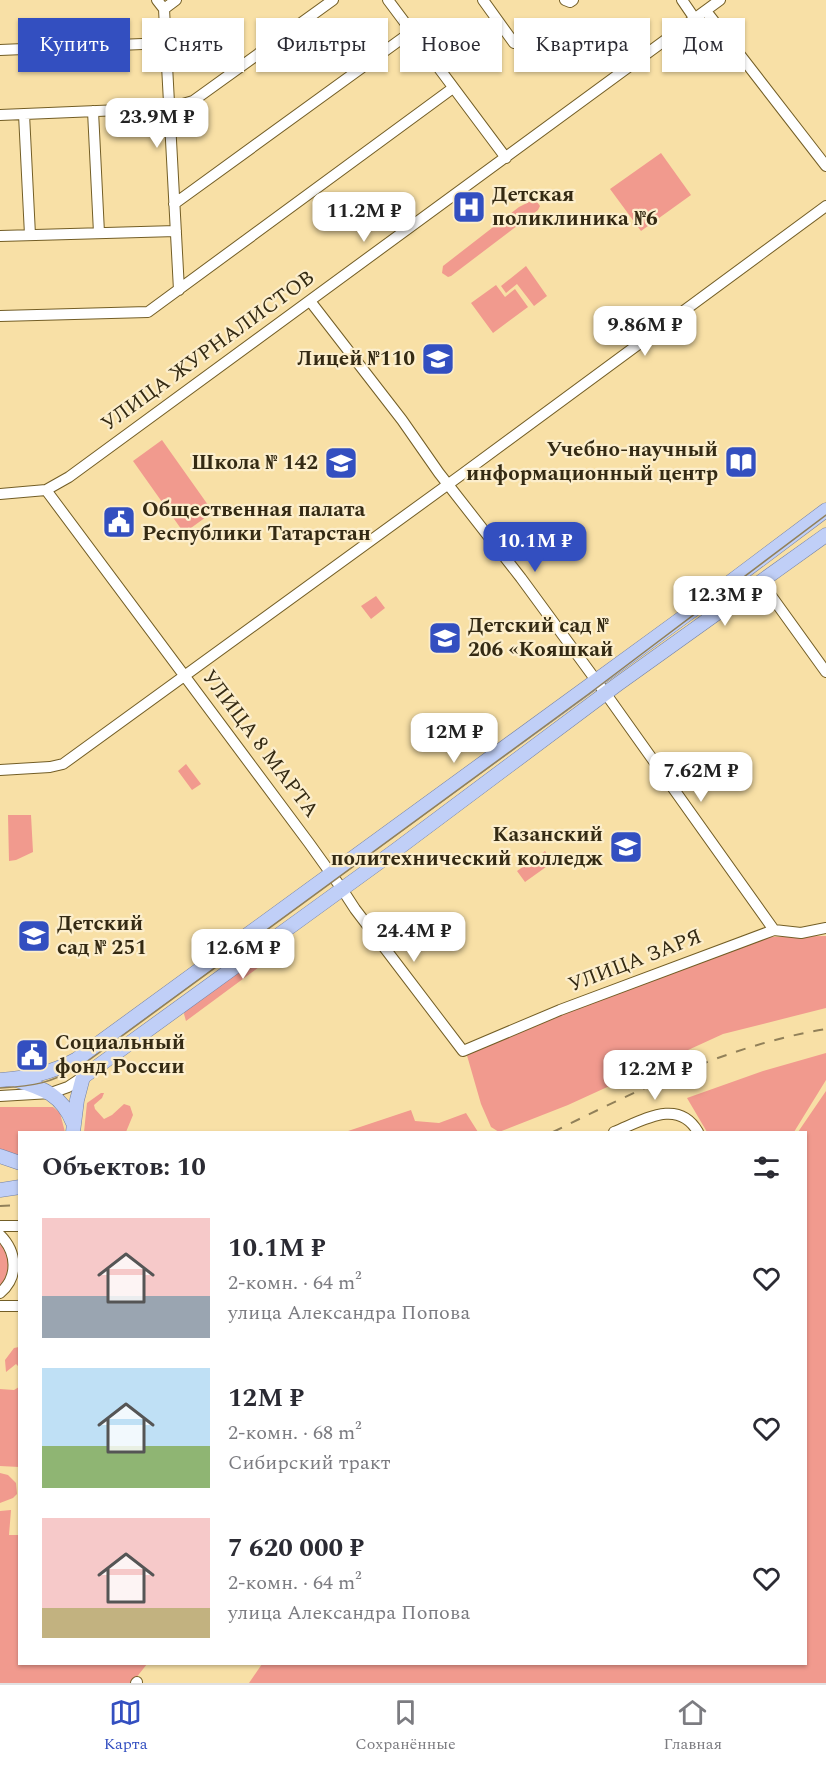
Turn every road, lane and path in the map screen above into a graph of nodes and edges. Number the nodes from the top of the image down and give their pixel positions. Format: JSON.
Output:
{"nodes":[{"id":1,"x":176,"y":0,"type":"edge"},
{"id":2,"x":333,"y":0,"type":"edge"},
{"id":3,"x":388,"y":0,"type":"edge"},
{"id":4,"x":483,"y":0,"type":"edge"},
{"id":5,"x":682,"y":0,"type":"edge"},
{"id":6,"x":720,"y":0,"type":"edge"},
{"id":7,"x":161,"y":4,"type":"edge"},
{"id":8,"x":706,"y":11,"type":"junction"},
{"id":9,"x":401,"y":18,"type":"edge"},
{"id":10,"x":694,"y":18,"type":"edge"},
{"id":11,"x":696,"y":18,"type":"edge"},
{"id":12,"x":400,"y":40,"type":"edge"},
{"id":13,"x":514,"y":43,"type":"dead end"},
{"id":14,"x":662,"y":43,"type":"edge"},
{"id":15,"x":142,"y":44,"type":"edge"},
{"id":16,"x":0,"y":50,"type":"edge"},
{"id":17,"x":167,"y":72,"type":"edge"},
{"id":18,"x":441,"y":72,"type":"edge"},
{"id":19,"x":453,"y":88,"type":"junction"},
{"id":20,"x":169,"y":108,"type":"junction"},
{"id":21,"x":93,"y":111,"type":"junction"},
{"id":22,"x":24,"y":114,"type":"junction"},
{"id":23,"x":0,"y":115,"type":"edge"},
{"id":24,"x":506,"y":158,"type":"junction"},
{"id":25,"x":826,"y":166,"type":"edge"},
{"id":26,"x":174,"y":204,"type":"junction"},
{"id":27,"x":826,"y":206,"type":"edge"},
{"id":28,"x":176,"y":231,"type":"junction"},
{"id":29,"x":99,"y":233,"type":"junction"},
{"id":30,"x":30,"y":235,"type":"junction"},
{"id":31,"x":0,"y":236,"type":"edge"},
{"id":32,"x":179,"y":290,"type":"junction"},
{"id":33,"x":310,"y":301,"type":"junction"},
{"id":34,"x":0,"y":316,"type":"edge"},
{"id":35,"x":448,"y":485,"type":"junction"},
{"id":36,"x":46,"y":490,"type":"junction"},
{"id":37,"x":0,"y":494,"type":"edge"},
{"id":38,"x":826,"y":510,"type":"edge"},
{"id":39,"x":826,"y":535,"type":"edge"},
{"id":40,"x":760,"y":583,"type":"junction"},
{"id":41,"x":826,"y":672,"type":"edge"},
{"id":42,"x":185,"y":676,"type":"junction"},
{"id":43,"x":596,"y":681,"type":"junction"},
{"id":44,"x":606,"y":694,"type":"junction"},
{"id":45,"x":0,"y":770,"type":"edge"},
{"id":46,"x":331,"y":873,"type":"junction"},
{"id":47,"x":342,"y":889,"type":"junction"},
{"id":48,"x":826,"y":928,"type":"edge"},
{"id":49,"x":774,"y":930,"type":"junction"},
{"id":50,"x":463,"y":1051,"type":"joint"},
{"id":51,"x":83,"y":1077,"type":"junction"},
{"id":52,"x":7,"y":1079,"type":"edge"},
{"id":53,"x":51,"y":1093,"type":"junction"},
{"id":54,"x":0,"y":1096,"type":"edge"},
{"id":55,"x":73,"y":1128,"type":"edge"},
{"id":56,"x":695,"y":1128,"type":"edge"},
{"id":57,"x":616,"y":1131,"type":"edge"},
{"id":58,"x":0,"y":1156,"type":"edge"},
{"id":59,"x":18,"y":1162,"type":"edge"},
{"id":60,"x":18,"y":1188,"type":"edge"},
{"id":61,"x":0,"y":1190,"type":"edge"},
{"id":62,"x":0,"y":1226,"type":"edge"},
{"id":63,"x":18,"y":1226,"type":"edge"},
{"id":64,"x":0,"y":1235,"type":"edge"},
{"id":65,"x":0,"y":1293,"type":"edge"},
{"id":66,"x":0,"y":1306,"type":"edge"},
{"id":67,"x":18,"y":1306,"type":"edge"}],
"edges":[{"from":1,"to":7,"type":"street"},
{"from":2,"to":20,"type":"street"},
{"from":3,"to":9,"type":"street"},
{"from":4,"to":13,"type":"street"},
{"from":5,"to":10,"type":"street"},
{"from":6,"to":8,"type":"street","name":"УЛИЦА ЖУРНАЛИСТОВ"},
{"from":8,"to":11,"type":"street","name":"УЛИЦА ЖУРНАЛИСТОВ"},
{"from":8,"to":25,"type":"street"},
{"from":12,"to":26,"type":"street"},
{"from":14,"to":24,"type":"street","name":"УЛИЦА ЖУРНАЛИСТОВ"},
{"from":15,"to":16,"type":"street"},
{"from":17,"to":20,"type":"street"},
{"from":18,"to":19,"type":"street"},
{"from":19,"to":24,"type":"street"},
{"from":19,"to":32,"type":"street"},
{"from":20,"to":21,"type":"street"},
{"from":20,"to":26,"type":"street"},
{"from":21,"to":22,"type":"street"},
{"from":21,"to":29,"type":"street"},
{"from":22,"to":23,"type":"street"},
{"from":22,"to":30,"type":"street"},
{"from":24,"to":33,"type":"street","name":"УЛИЦА ЖУРНАЛИСТОВ"},
{"from":26,"to":28,"type":"street"},
{"from":27,"to":35,"type":"street"},
{"from":28,"to":29,"type":"street"},
{"from":28,"to":32,"type":"street"},
{"from":29,"to":30,"type":"street"},
{"from":30,"to":31,"type":"street"},
{"from":32,"to":34,"type":"street"},
{"from":33,"to":35,"type":"street"},
{"from":33,"to":36,"type":"street","name":"УЛИЦА ЖУРНАЛИСТОВ"},
{"from":35,"to":42,"type":"street"},
{"from":35,"to":43,"type":"street"},
{"from":36,"to":37,"type":"street","name":"УЛИЦА ЖУРНАЛИСТОВ"},
{"from":36,"to":42,"type":"street","name":"УЛИЦА 8 МАРТА"},
{"from":38,"to":43,"type":"main road"},
{"from":39,"to":40,"type":"main road"},
{"from":40,"to":41,"type":"street"},
{"from":40,"to":44,"type":"main road"},
{"from":42,"to":45,"type":"street"},
{"from":42,"to":46,"type":"street","name":"УЛИЦА 8 МАРТА"},
{"from":43,"to":44,"type":"street"},
{"from":43,"to":46,"type":"main road"},
{"from":44,"to":47,"type":"main road"},
{"from":44,"to":49,"type":"street"},
{"from":46,"to":47,"type":"street","name":"УЛИЦА 8 МАРТА"},
{"from":46,"to":52,"type":"main road"},
{"from":47,"to":50,"type":"street","name":"УЛИЦА 8 МАРТА"},
{"from":47,"to":51,"type":"main road"},
{"from":48,"to":49,"type":"street","name":"УЛИЦА ЗАРЯ"},
{"from":49,"to":50,"type":"street","name":"УЛИЦА ЗАРЯ"},
{"from":51,"to":53,"type":"street"},
{"from":51,"to":55,"type":"main road"},
{"from":52,"to":53,"type":"main road"},
{"from":53,"to":54,"type":"street"},
{"from":53,"to":55,"type":"main road"},
{"from":56,"to":57,"type":"street"},
{"from":58,"to":59,"type":"main road"},
{"from":60,"to":61,"type":"main road"},
{"from":62,"to":63,"type":"street"},
{"from":64,"to":65,"type":"street"},
{"from":66,"to":67,"type":"street"}]}
